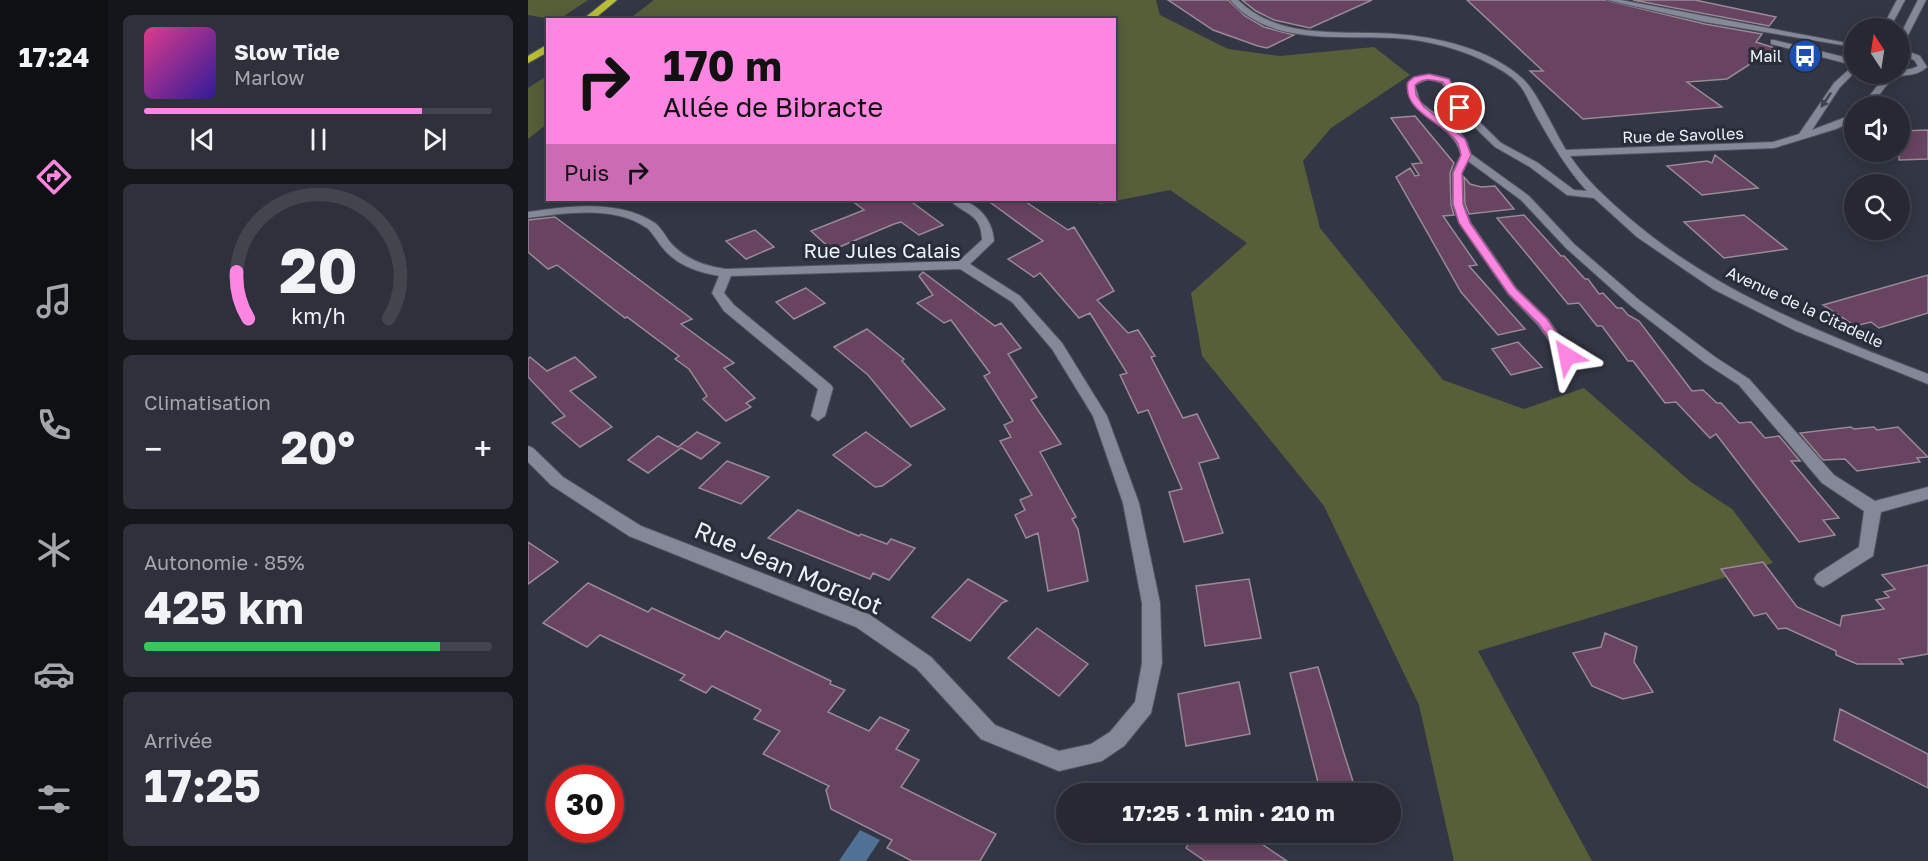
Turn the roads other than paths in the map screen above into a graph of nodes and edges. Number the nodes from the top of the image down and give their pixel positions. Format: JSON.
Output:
{"nodes":[{"id":1,"x":1234,"y":0,"type":"edge"},
{"id":2,"x":1611,"y":0,"type":"edge"},
{"id":3,"x":1901,"y":0,"type":"edge"},
{"id":4,"x":1922,"y":0,"type":"edge"},
{"id":5,"x":617,"y":3,"type":"edge"},
{"id":6,"x":590,"y":18,"type":"edge"},
{"id":7,"x":605,"y":18,"type":"edge"},
{"id":8,"x":1891,"y":18,"type":"edge"},
{"id":9,"x":1705,"y":20,"type":"junction"},
{"id":10,"x":1910,"y":23,"type":"edge"},
{"id":11,"x":1844,"y":43,"type":"edge"},
{"id":12,"x":1844,"y":47,"type":"edge"},
{"id":13,"x":546,"y":48,"type":"edge"},
{"id":14,"x":1910,"y":55,"type":"edge"},
{"id":15,"x":1917,"y":58,"type":"junction"},
{"id":16,"x":546,"y":59,"type":"edge"},
{"id":17,"x":1844,"y":59,"type":"edge"},
{"id":18,"x":528,"y":60,"type":"edge"},
{"id":19,"x":1844,"y":60,"type":"edge"},
{"id":20,"x":1928,"y":63,"type":"edge"},
{"id":21,"x":528,"y":71,"type":"edge"},
{"id":22,"x":1910,"y":73,"type":"edge"},
{"id":23,"x":1913,"y":73,"type":"junction"},
{"id":24,"x":1928,"y":75,"type":"edge"},
{"id":25,"x":1844,"y":77,"type":"edge"},
{"id":26,"x":1844,"y":122,"type":"edge"},
{"id":27,"x":1803,"y":136,"type":"junction"},
{"id":28,"x":1563,"y":153,"type":"junction"},
{"id":29,"x":1466,"y":155,"type":"junction"},
{"id":30,"x":1598,"y":195,"type":"junction"},
{"id":31,"x":556,"y":201,"type":"edge"},
{"id":32,"x":957,"y":201,"type":"edge"},
{"id":33,"x":546,"y":212,"type":"junction"},
{"id":34,"x":528,"y":215,"type":"edge"},
{"id":35,"x":962,"y":265,"type":"junction"},
{"id":36,"x":726,"y":273,"type":"junction"},
{"id":37,"x":1567,"y":356,"type":"dead end"},
{"id":38,"x":1928,"y":379,"type":"edge"},
{"id":39,"x":818,"y":416,"type":"dead end"},
{"id":40,"x":528,"y":452,"type":"edge"},
{"id":41,"x":1928,"y":493,"type":"edge"},
{"id":42,"x":1873,"y":508,"type":"junction"},
{"id":43,"x":1823,"y":579,"type":"dead end"},
{"id":44,"x":1117,"y":739,"type":"joint"}],
"edges":[{"from":1,"to":28,"type":"street","name":"Avenue de la Citadelle"},
{"from":2,"to":9,"type":"street"},
{"from":3,"to":8,"type":"street"},
{"from":4,"to":10,"type":"street"},
{"from":5,"to":6,"type":"highway"},
{"from":5,"to":7,"type":"highway"},
{"from":9,"to":11,"type":"street"},
{"from":9,"to":19,"type":"street"},
{"from":12,"to":17,"type":"street"},
{"from":13,"to":18,"type":"highway"},
{"from":14,"to":15,"type":"street"},
{"from":15,"to":20,"type":"street"},
{"from":15,"to":23,"type":"street"},
{"from":16,"to":21,"type":"highway"},
{"from":22,"to":23,"type":"street"},
{"from":23,"to":24,"type":"street"},
{"from":25,"to":27,"type":"street","one_way":true},
{"from":26,"to":27,"type":"street","name":"Rue de Savolles"},
{"from":27,"to":28,"type":"street","name":"Rue de Savolles"},
{"from":28,"to":30,"type":"street","name":"Avenue de la Citadelle"},
{"from":29,"to":30,"type":"street"},
{"from":29,"to":37,"type":"street"},
{"from":29,"to":42,"type":"street"},
{"from":30,"to":38,"type":"street","name":"Avenue de la Citadelle"},
{"from":31,"to":33,"type":"street"},
{"from":32,"to":35,"type":"street"},
{"from":33,"to":34,"type":"street","name":"Rue Jules Calais"},
{"from":33,"to":36,"type":"street","name":"Rue Jules Calais"},
{"from":35,"to":36,"type":"street","name":"Rue Jules Calais"},
{"from":35,"to":44,"type":"street","name":"Rue Jules Calais"},
{"from":36,"to":39,"type":"street"},
{"from":40,"to":44,"type":"street","name":"Rue Jean Morelot"},
{"from":41,"to":42,"type":"street"},
{"from":42,"to":43,"type":"street"}]}
